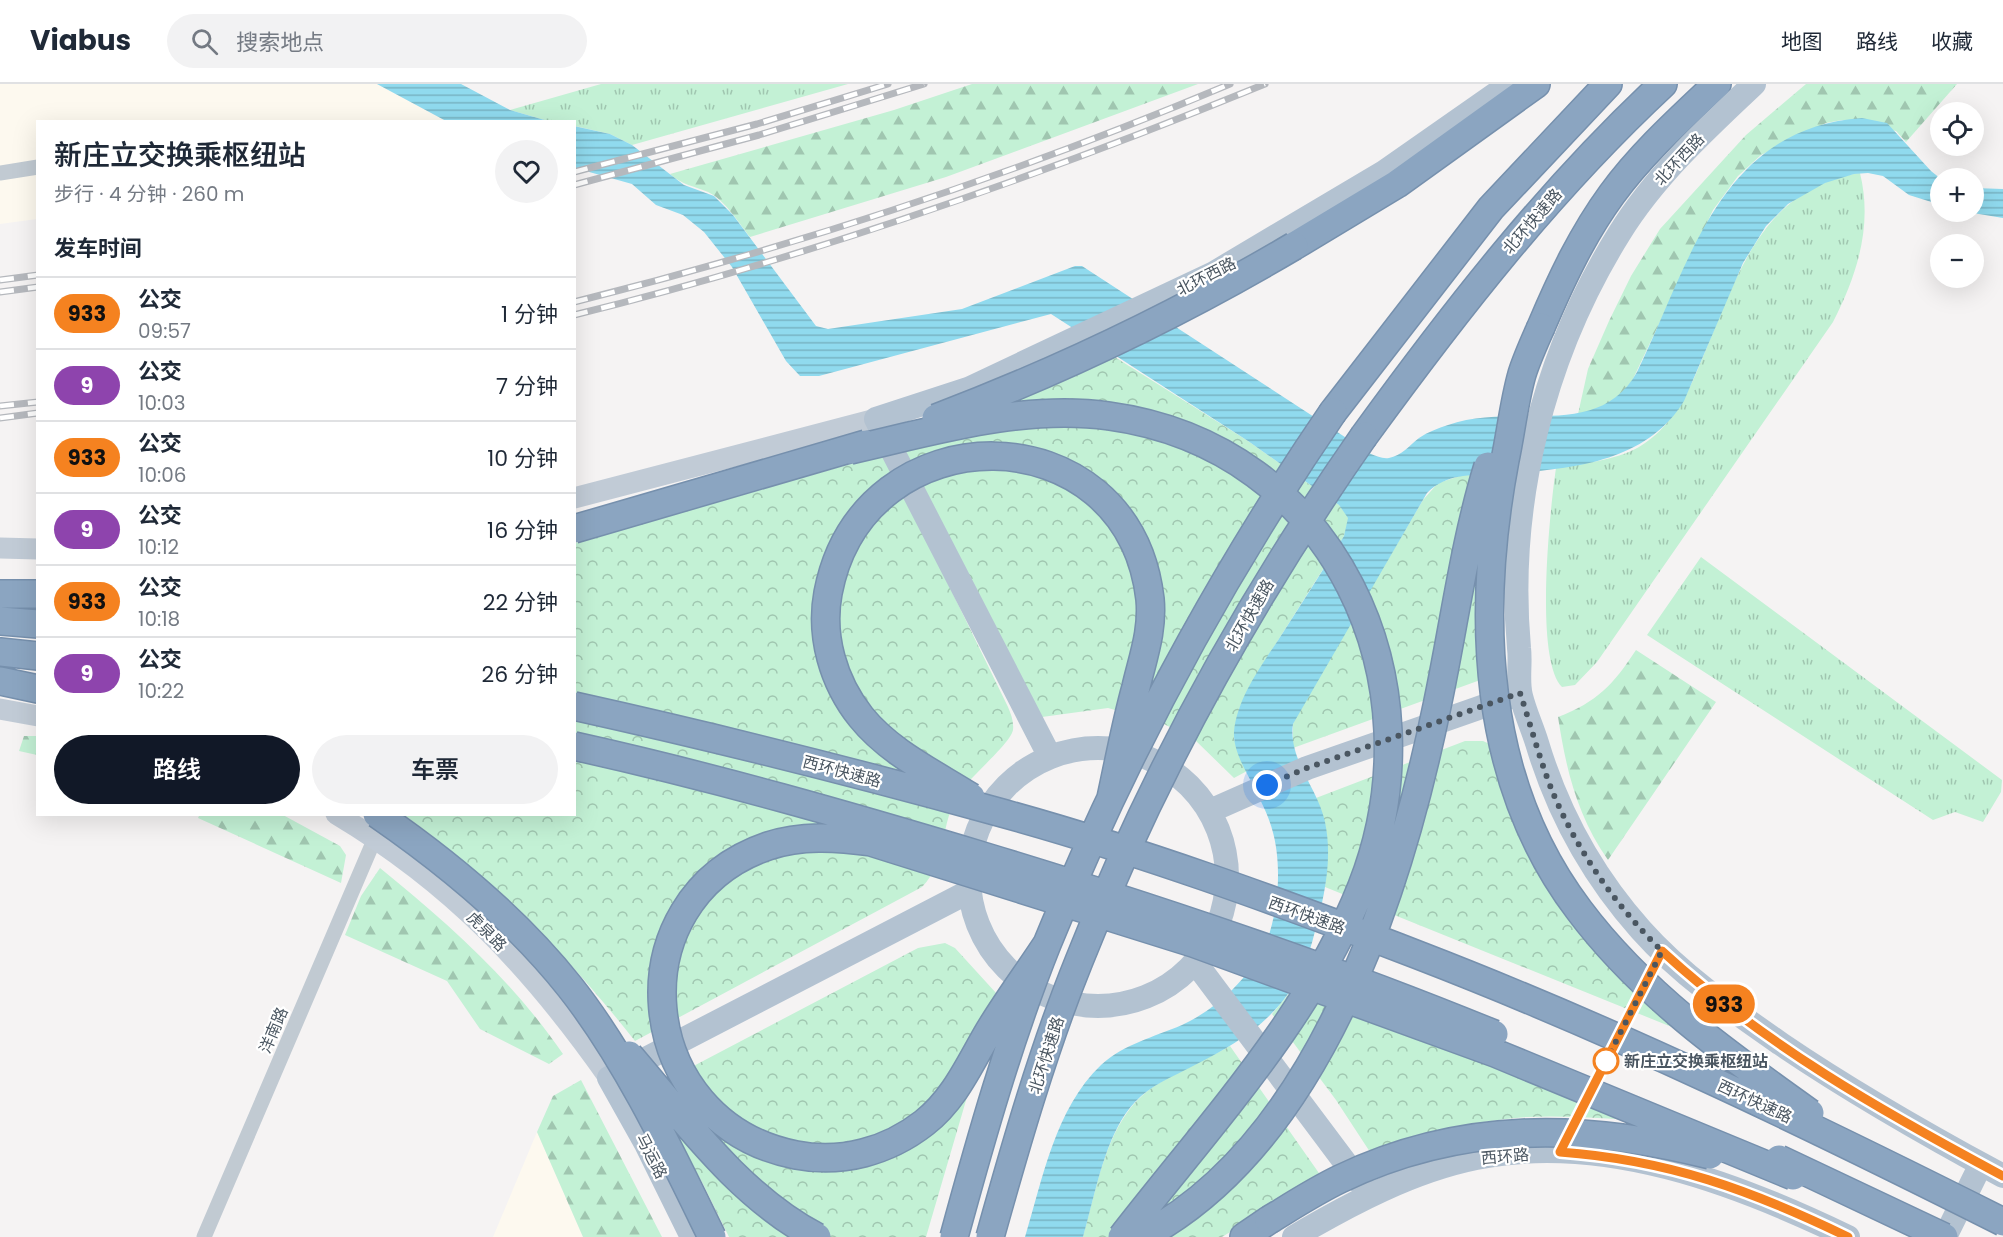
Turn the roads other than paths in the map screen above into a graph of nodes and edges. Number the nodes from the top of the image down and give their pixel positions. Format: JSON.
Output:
{"nodes":[{"id":1,"x":1510,"y":84,"type":"edge"},
{"id":2,"x":1536,"y":84,"type":"edge"},
{"id":3,"x":1608,"y":84,"type":"edge"},
{"id":4,"x":1663,"y":84,"type":"edge"},
{"id":5,"x":1717,"y":84,"type":"edge"},
{"id":6,"x":1754,"y":84,"type":"edge"},
{"id":7,"x":36,"y":167,"type":"edge"},
{"id":8,"x":0,"y":172,"type":"edge"},
{"id":9,"x":1522,"y":375,"type":"junction"},
{"id":10,"x":876,"y":419,"type":"junction"},
{"id":11,"x":850,"y":450,"type":"junction"},
{"id":12,"x":576,"y":497,"type":"edge"},
{"id":13,"x":576,"y":528,"type":"edge"},
{"id":14,"x":0,"y":548,"type":"edge"},
{"id":15,"x":36,"y":549,"type":"edge"},
{"id":16,"x":0,"y":594,"type":"edge"},
{"id":17,"x":36,"y":594,"type":"edge"},
{"id":18,"x":0,"y":621,"type":"edge"},
{"id":19,"x":36,"y":624,"type":"edge"},
{"id":20,"x":0,"y":652,"type":"edge"},
{"id":21,"x":36,"y":656,"type":"edge"},
{"id":22,"x":0,"y":681,"type":"edge"},
{"id":23,"x":36,"y":689,"type":"edge"},
{"id":24,"x":1520,"y":693,"type":"junction"},
{"id":25,"x":576,"y":706,"type":"edge"},
{"id":26,"x":0,"y":709,"type":"edge"},
{"id":27,"x":36,"y":716,"type":"edge"},
{"id":28,"x":576,"y":746,"type":"edge"},
{"id":29,"x":1050,"y":758,"type":"junction"},
{"id":30,"x":1111,"y":798,"type":"junction"},
{"id":31,"x":993,"y":810,"type":"junction"},
{"id":32,"x":1210,"y":811,"type":"junction"},
{"id":33,"x":343,"y":816,"type":"edge"},
{"id":34,"x":376,"y":826,"type":"edge"},
{"id":35,"x":970,"y":891,"type":"junction"},
{"id":36,"x":1047,"y":944,"type":"junction"},
{"id":37,"x":1662,"y":951,"type":"junction"},
{"id":38,"x":1202,"y":971,"type":"junction"},
{"id":39,"x":571,"y":988,"type":"junction"},
{"id":40,"x":609,"y":1078,"type":"junction"},
{"id":41,"x":1560,"y":1152,"type":"junction"},
{"id":42,"x":1870,"y":1155,"type":"junction"},
{"id":43,"x":1981,"y":1164,"type":"junction"},
{"id":44,"x":1792,"y":1176,"type":"junction"},
{"id":45,"x":2003,"y":1176,"type":"edge"},
{"id":46,"x":1847,"y":1190,"type":"junction"},
{"id":47,"x":1371,"y":1196,"type":"junction"},
{"id":48,"x":2003,"y":1222,"type":"edge"},
{"id":49,"x":204,"y":1237,"type":"edge"},
{"id":50,"x":692,"y":1237,"type":"edge"},
{"id":51,"x":712,"y":1237,"type":"edge"},
{"id":52,"x":817,"y":1237,"type":"edge"},
{"id":53,"x":954,"y":1237,"type":"edge"},
{"id":54,"x":990,"y":1237,"type":"edge"},
{"id":55,"x":1122,"y":1237,"type":"edge"},
{"id":56,"x":1142,"y":1237,"type":"edge"},
{"id":57,"x":1244,"y":1237,"type":"edge"},
{"id":58,"x":1294,"y":1237,"type":"edge"},
{"id":59,"x":1848,"y":1237,"type":"edge"},
{"id":60,"x":1945,"y":1237,"type":"edge"}],
"edges":[{"from":1,"to":10,"type":"main road","name":"北环西路"},
{"from":2,"to":11,"type":"highway","bridge":true},
{"from":3,"to":30,"type":"highway","bridge":true},
{"from":4,"to":54,"type":"highway","name":"北环快速路","bridge":true},
{"from":5,"to":9,"type":"highway","bridge":true},
{"from":6,"to":24,"type":"main road","name":"北环西路"},
{"from":7,"to":8,"type":"street"},
{"from":9,"to":42,"type":"highway","bridge":true},
{"from":9,"to":56,"type":"highway","bridge":true},
{"from":10,"to":12,"type":"street"},
{"from":10,"to":29,"type":"main road"},
{"from":11,"to":13,"type":"highway","bridge":true},
{"from":11,"to":55,"type":"highway","bridge":true},
{"from":14,"to":15,"type":"street"},
{"from":16,"to":17,"type":"highway"},
{"from":18,"to":19,"type":"highway"},
{"from":20,"to":21,"type":"highway"},
{"from":22,"to":23,"type":"highway"},
{"from":24,"to":32,"type":"main road"},
{"from":24,"to":37,"type":"main road"},
{"from":25,"to":31,"type":"highway","name":"西环快速路","bridge":true},
{"from":26,"to":27,"type":"street"},
{"from":28,"to":46,"type":"highway","bridge":true},
{"from":29,"to":32,"type":"main road"},
{"from":29,"to":35,"type":"main road"},
{"from":30,"to":31,"type":"highway","bridge":true},
{"from":30,"to":36,"type":"highway","bridge":true},
{"from":31,"to":42,"type":"highway","name":"西环快速路","bridge":true},
{"from":32,"to":38,"type":"main road"},
{"from":33,"to":34,"type":"street","name":"虎泉路"},
{"from":34,"to":39,"type":"highway","bridge":true},
{"from":34,"to":40,"type":"street","name":"虎泉路"},
{"from":34,"to":49,"type":"street","name":"洋南路"},
{"from":35,"to":38,"type":"main road"},
{"from":35,"to":40,"type":"main road"},
{"from":36,"to":44,"type":"highway","bridge":true},
{"from":36,"to":53,"type":"highway","bridge":true},
{"from":37,"to":41,"type":"lane"},
{"from":37,"to":43,"type":"main road"},
{"from":38,"to":47,"type":"main road"},
{"from":39,"to":51,"type":"highway","bridge":true},
{"from":39,"to":52,"type":"highway","bridge":true},
{"from":40,"to":50,"type":"main road","name":"马运路"},
{"from":41,"to":47,"type":"main road","name":"西环路"},
{"from":41,"to":59,"type":"main road","name":"西环路"},
{"from":42,"to":48,"type":"highway","name":"西环快速路","bridge":true},
{"from":43,"to":45,"type":"main road"},
{"from":43,"to":60,"type":"main road"},
{"from":44,"to":46,"type":"highway","bridge":true},
{"from":44,"to":57,"type":"highway","bridge":true},
{"from":46,"to":60,"type":"highway","bridge":true},
{"from":47,"to":58,"type":"main road"}]}
